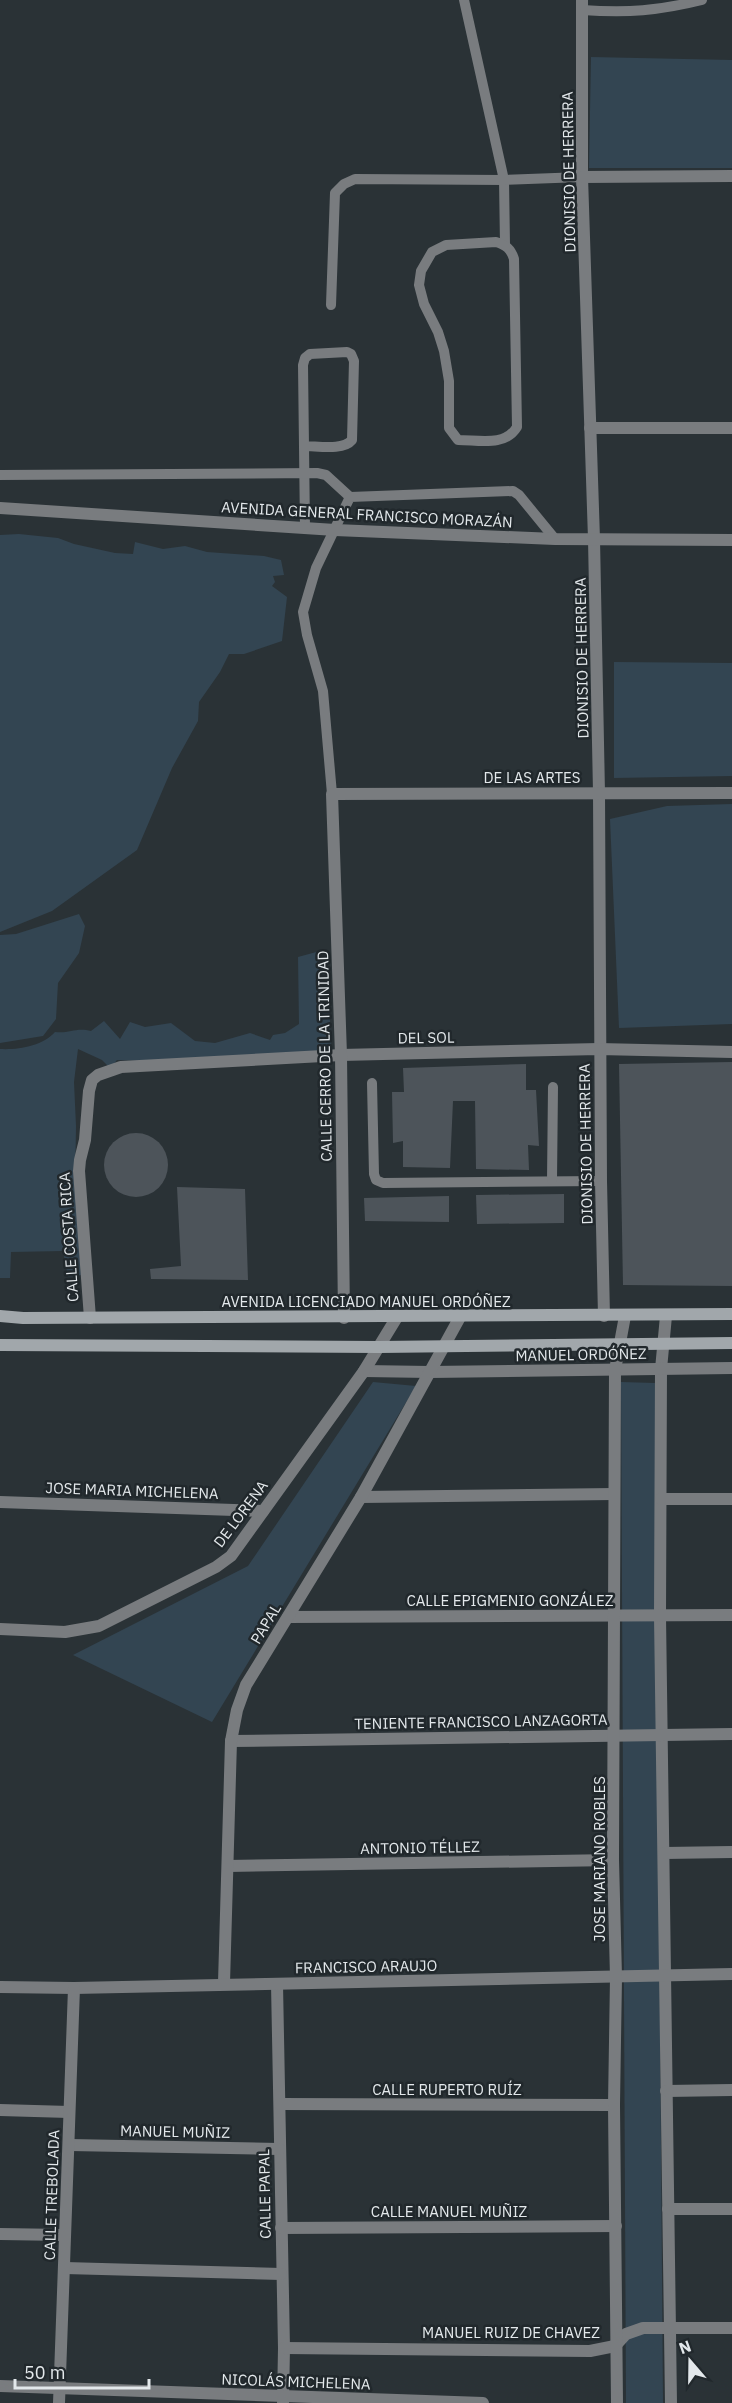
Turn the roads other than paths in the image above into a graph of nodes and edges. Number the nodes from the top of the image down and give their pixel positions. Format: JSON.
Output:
{"nodes":[{"id":1,"x":464,"y":0,"type":"edge"},
{"id":2,"x":702,"y":0,"type":"edge"},
{"id":3,"x":582,"y":5,"type":"edge"},
{"id":4,"x":732,"y":176,"type":"edge"},
{"id":5,"x":582,"y":177,"type":"junction"},
{"id":6,"x":504,"y":180,"type":"junction"},
{"id":7,"x":505,"y":245,"type":"junction"},
{"id":8,"x":331,"y":305,"type":"dead end"},
{"id":9,"x":590,"y":428,"type":"junction"},
{"id":10,"x":732,"y":428,"type":"edge"},
{"id":11,"x":304,"y":447,"type":"junction"},
{"id":12,"x":304,"y":472,"type":"junction"},
{"id":13,"x":0,"y":475,"type":"edge"},
{"id":14,"x":350,"y":497,"type":"junction"},
{"id":15,"x":0,"y":508,"type":"edge"},
{"id":16,"x":305,"y":528,"type":"junction"},
{"id":17,"x":335,"y":530,"type":"junction"},
{"id":18,"x":555,"y":539,"type":"junction"},
{"id":19,"x":594,"y":539,"type":"junction"},
{"id":20,"x":732,"y":540,"type":"edge"},
{"id":21,"x":599,"y":793,"type":"junction"},
{"id":22,"x":732,"y":793,"type":"edge"},
{"id":23,"x":332,"y":794,"type":"junction"},
{"id":24,"x":600,"y":1049,"type":"junction"},
{"id":25,"x":732,"y":1052,"type":"edge"},
{"id":26,"x":341,"y":1055,"type":"junction"},
{"id":27,"x":121,"y":1067,"type":"joint"},
{"id":28,"x":372,"y":1083,"type":"dead end"},
{"id":29,"x":553,"y":1087,"type":"dead end"},
{"id":30,"x":552,"y":1180,"type":"junction"},
{"id":31,"x":601,"y":1181,"type":"junction"},
{"id":32,"x":732,"y":1314,"type":"edge"},
{"id":33,"x":0,"y":1316,"type":"edge"},
{"id":34,"x":604,"y":1316,"type":"junction"},
{"id":35,"x":625,"y":1316,"type":"junction"},
{"id":36,"x":666,"y":1316,"type":"junction"},
{"id":37,"x":397,"y":1317,"type":"junction"},
{"id":38,"x":460,"y":1317,"type":"junction"},
{"id":39,"x":90,"y":1318,"type":"junction"},
{"id":40,"x":344,"y":1318,"type":"junction"},
{"id":41,"x":732,"y":1343,"type":"edge"},
{"id":42,"x":662,"y":1344,"type":"junction"},
{"id":43,"x":0,"y":1345,"type":"edge"},
{"id":44,"x":444,"y":1345,"type":"junction"},
{"id":45,"x":620,"y":1345,"type":"junction"},
{"id":46,"x":379,"y":1347,"type":"junction"},
{"id":47,"x":732,"y":1368,"type":"edge"},
{"id":48,"x":661,"y":1369,"type":"junction"},
{"id":49,"x":615,"y":1370,"type":"junction"},
{"id":50,"x":364,"y":1371,"type":"junction"},
{"id":51,"x":430,"y":1372,"type":"junction"},
{"id":52,"x":614,"y":1494,"type":"junction"},
{"id":53,"x":361,"y":1497,"type":"junction"},
{"id":54,"x":661,"y":1499,"type":"junction"},
{"id":55,"x":732,"y":1499,"type":"edge"},
{"id":56,"x":0,"y":1502,"type":"edge"},
{"id":57,"x":263,"y":1511,"type":"junction"},
{"id":58,"x":614,"y":1615,"type":"junction"},
{"id":59,"x":732,"y":1615,"type":"edge"},
{"id":60,"x":660,"y":1616,"type":"junction"},
{"id":61,"x":288,"y":1617,"type":"junction"},
{"id":62,"x":0,"y":1629,"type":"edge"},
{"id":63,"x":662,"y":1734,"type":"junction"},
{"id":64,"x":732,"y":1734,"type":"edge"},
{"id":65,"x":614,"y":1735,"type":"junction"},
{"id":66,"x":231,"y":1741,"type":"junction"},
{"id":67,"x":732,"y":1852,"type":"edge"},
{"id":68,"x":664,"y":1853,"type":"junction"},
{"id":69,"x":613,"y":1860,"type":"junction"},
{"id":70,"x":228,"y":1866,"type":"junction"},
{"id":71,"x":732,"y":1974,"type":"edge"},
{"id":72,"x":664,"y":1975,"type":"junction"},
{"id":73,"x":616,"y":1977,"type":"junction"},
{"id":74,"x":224,"y":1983,"type":"junction"},
{"id":75,"x":277,"y":1984,"type":"junction"},
{"id":76,"x":0,"y":1987,"type":"edge"},
{"id":77,"x":74,"y":1988,"type":"junction"},
{"id":78,"x":732,"y":2090,"type":"edge"},
{"id":79,"x":666,"y":2091,"type":"junction"},
{"id":80,"x":280,"y":2104,"type":"junction"},
{"id":81,"x":614,"y":2105,"type":"junction"},
{"id":82,"x":0,"y":2110,"type":"edge"},
{"id":83,"x":69,"y":2112,"type":"junction"},
{"id":84,"x":70,"y":2145,"type":"junction"},
{"id":85,"x":279,"y":2149,"type":"junction"},
{"id":86,"x":668,"y":2209,"type":"junction"},
{"id":87,"x":732,"y":2209,"type":"edge"},
{"id":88,"x":616,"y":2226,"type":"junction"},
{"id":89,"x":281,"y":2228,"type":"junction"},
{"id":90,"x":0,"y":2234,"type":"edge"},
{"id":91,"x":64,"y":2235,"type":"junction"},
{"id":92,"x":64,"y":2268,"type":"junction"},
{"id":93,"x":281,"y":2274,"type":"junction"},
{"id":94,"x":732,"y":2328,"type":"edge"},
{"id":95,"x":670,"y":2329,"type":"junction"},
{"id":96,"x":615,"y":2346,"type":"junction"},
{"id":97,"x":284,"y":2348,"type":"junction"},
{"id":98,"x":0,"y":2386,"type":"edge"},
{"id":99,"x":60,"y":2390,"type":"junction"},
{"id":100,"x":283,"y":2400,"type":"edge"},
{"id":101,"x":60,"y":2403,"type":"edge"},
{"id":102,"x":483,"y":2403,"type":"edge"},
{"id":103,"x":617,"y":2403,"type":"edge"},
{"id":104,"x":670,"y":2403,"type":"edge"}],
"edges":[{"from":1,"to":6,"type":"lane"},
{"from":2,"to":3,"type":"lane"},
{"from":3,"to":5,"type":"street","name":"DIONISIO DE HERRERA"},
{"from":4,"to":5,"type":"street"},
{"from":5,"to":6,"type":"lane"},
{"from":5,"to":9,"type":"street","name":"DIONISIO DE HERRERA"},
{"from":6,"to":7,"type":"lane"},
{"from":6,"to":8,"type":"lane"},
{"from":7,"to":7,"type":"lane"},
{"from":9,"to":10,"type":"street"},
{"from":9,"to":19,"type":"street","name":"DIONISIO DE HERRERA"},
{"from":11,"to":11,"type":"lane"},
{"from":11,"to":12,"type":"lane"},
{"from":12,"to":13,"type":"lane"},
{"from":12,"to":14,"type":"lane"},
{"from":12,"to":16,"type":"lane"},
{"from":14,"to":17,"type":"lane"},
{"from":14,"to":18,"type":"lane"},
{"from":15,"to":16,"type":"street","name":"AVENIDA GENERAL FRANCISCO MORAZÁN"},
{"from":16,"to":17,"type":"street","name":"AVENIDA GENERAL FRANCISCO MORAZÁN"},
{"from":17,"to":18,"type":"street","name":"AVENIDA GENERAL FRANCISCO MORAZÁN"},
{"from":17,"to":23,"type":"lane"},
{"from":18,"to":19,"type":"street","name":"AVENIDA GENERAL FRANCISCO MORAZÁN"},
{"from":19,"to":20,"type":"street","name":"AVENIDA GENERAL FRANCISCO MORAZÁN"},
{"from":19,"to":21,"type":"street","name":"DIONISIO DE HERRERA"},
{"from":21,"to":22,"type":"street","name":"DE LAS ARTES"},
{"from":21,"to":23,"type":"street","name":"DE LAS ARTES"},
{"from":21,"to":24,"type":"street","name":"DIONISIO DE HERRERA"},
{"from":23,"to":26,"type":"street","name":"CALLE CERRO DE LA TRINIDAD"},
{"from":24,"to":25,"type":"street","name":"DEL SOL"},
{"from":24,"to":26,"type":"street","name":"DEL SOL"},
{"from":24,"to":31,"type":"street","name":"DIONISIO DE HERRERA"},
{"from":26,"to":27,"type":"street","name":"DEL SOL"},
{"from":26,"to":40,"type":"street","name":"CALLE CERRO DE LA TRINIDAD"},
{"from":27,"to":39,"type":"street","name":"CALLE COSTA RICA"},
{"from":28,"to":30,"type":"lane"},
{"from":29,"to":30,"type":"lane"},
{"from":30,"to":31,"type":"lane"},
{"from":31,"to":34,"type":"street","name":"DIONISIO DE HERRERA"},
{"from":32,"to":36,"type":"main road","name":"AVENIDA LICENCIADO MANUEL ORDÓÑEZ"},
{"from":33,"to":39,"type":"main road","name":"AVENIDA LICENCIADO MANUEL ORDÓÑEZ"},
{"from":34,"to":35,"type":"main road","name":"AVENIDA LICENCIADO MANUEL ORDÓÑEZ"},
{"from":34,"to":38,"type":"main road","name":"AVENIDA LICENCIADO MANUEL ORDÓÑEZ"},
{"from":35,"to":36,"type":"main road","name":"AVENIDA LICENCIADO MANUEL ORDÓÑEZ"},
{"from":35,"to":45,"type":"street","name":"JOSE MARIANO ROBLES"},
{"from":36,"to":42,"type":"street"},
{"from":37,"to":38,"type":"main road","name":"AVENIDA LICENCIADO MANUEL ORDÓÑEZ"},
{"from":37,"to":40,"type":"main road","name":"AVENIDA LICENCIADO MANUEL ORDÓÑEZ"},
{"from":37,"to":46,"type":"street","name":"DE LORENA"},
{"from":38,"to":44,"type":"street","name":"PAPAL"},
{"from":39,"to":40,"type":"main road","name":"AVENIDA LICENCIADO MANUEL ORDÓÑEZ"},
{"from":41,"to":42,"type":"main road"},
{"from":42,"to":45,"type":"main road"},
{"from":42,"to":48,"type":"street"},
{"from":43,"to":46,"type":"main road"},
{"from":44,"to":45,"type":"main road"},
{"from":44,"to":46,"type":"main road"},
{"from":44,"to":51,"type":"street","name":"PAPAL"},
{"from":45,"to":49,"type":"street","name":"JOSE MARIANO ROBLES"},
{"from":46,"to":50,"type":"street","name":"DE LORENA"},
{"from":47,"to":48,"type":"street","name":"MANUEL ORDÓÑEZ"},
{"from":48,"to":49,"type":"street","name":"MANUEL ORDÓÑEZ"},
{"from":48,"to":54,"type":"street"},
{"from":49,"to":51,"type":"street","name":"MANUEL ORDÓÑEZ"},
{"from":49,"to":52,"type":"street","name":"JOSE MARIANO ROBLES"},
{"from":50,"to":51,"type":"street","name":"MANUEL ORDÓÑEZ"},
{"from":50,"to":57,"type":"street","name":"DE LORENA"},
{"from":51,"to":53,"type":"street","name":"PAPAL"},
{"from":52,"to":53,"type":"street"},
{"from":52,"to":58,"type":"street","name":"JOSE MARIANO ROBLES"},
{"from":53,"to":61,"type":"street","name":"PAPAL"},
{"from":54,"to":55,"type":"street"},
{"from":54,"to":60,"type":"street"},
{"from":56,"to":57,"type":"street","name":"JOSE MARIA MICHELENA"},
{"from":57,"to":62,"type":"street","name":"DE LORENA"},
{"from":58,"to":60,"type":"street","name":"CALLE EPIGMENIO GONZÁLEZ"},
{"from":58,"to":61,"type":"street","name":"CALLE EPIGMENIO GONZÁLEZ"},
{"from":58,"to":65,"type":"street","name":"JOSE MARIANO ROBLES"},
{"from":59,"to":60,"type":"street","name":"CALLE EPIGMENIO GONZÁLEZ"},
{"from":60,"to":63,"type":"street"},
{"from":61,"to":66,"type":"street","name":"PAPAL"},
{"from":63,"to":64,"type":"street","name":"TENIENTE FRANCISCO LANZAGORTA"},
{"from":63,"to":65,"type":"street","name":"TENIENTE FRANCISCO LANZAGORTA"},
{"from":63,"to":68,"type":"street"},
{"from":65,"to":66,"type":"street","name":"TENIENTE FRANCISCO LANZAGORTA"},
{"from":65,"to":69,"type":"street","name":"JOSE MARIANO ROBLES"},
{"from":66,"to":70,"type":"street","name":"PAPAL"},
{"from":67,"to":68,"type":"street"},
{"from":68,"to":72,"type":"street"},
{"from":69,"to":70,"type":"street","name":"ANTONIO TÉLLEZ"},
{"from":69,"to":73,"type":"street","name":"JOSE MARIANO ROBLES"},
{"from":70,"to":74,"type":"street","name":"PAPAL"},
{"from":71,"to":72,"type":"street","name":"FRANCISCO ARAUJO"},
{"from":72,"to":73,"type":"street","name":"FRANCISCO ARAUJO"},
{"from":72,"to":79,"type":"street"},
{"from":73,"to":75,"type":"street","name":"FRANCISCO ARAUJO"},
{"from":73,"to":81,"type":"street","name":"JOSE MARIANO ROBLES"},
{"from":74,"to":75,"type":"street","name":"FRANCISCO ARAUJO"},
{"from":74,"to":77,"type":"street","name":"FRANCISCO ARAUJO"},
{"from":75,"to":80,"type":"street","name":"CALLE PAPAL"},
{"from":76,"to":77,"type":"street","name":"FRANCISCO ARAUJO"},
{"from":77,"to":83,"type":"street","name":"CALLE TREBOLADA"},
{"from":78,"to":79,"type":"street"},
{"from":79,"to":86,"type":"street"},
{"from":80,"to":81,"type":"street","name":"CALLE RUPERTO RUÍZ"},
{"from":80,"to":85,"type":"street","name":"CALLE PAPAL"},
{"from":81,"to":88,"type":"street","name":"JOSE MARIANO ROBLES"},
{"from":82,"to":83,"type":"street"},
{"from":83,"to":84,"type":"street","name":"CALLE TREBOLADA"},
{"from":84,"to":85,"type":"street","name":"MANUEL MUÑIZ"},
{"from":84,"to":91,"type":"street","name":"CALLE TREBOLADA"},
{"from":85,"to":89,"type":"street","name":"CALLE PAPAL"},
{"from":86,"to":87,"type":"street"},
{"from":86,"to":95,"type":"street"},
{"from":88,"to":89,"type":"street","name":"CALLE MANUEL MUÑIZ"},
{"from":88,"to":96,"type":"street","name":"JOSE MARIANO ROBLES"},
{"from":89,"to":93,"type":"street","name":"CALLE PAPAL"},
{"from":90,"to":91,"type":"street"},
{"from":91,"to":92,"type":"street","name":"CALLE TREBOLADA"},
{"from":92,"to":93,"type":"street"},
{"from":92,"to":99,"type":"street","name":"CALLE TREBOLADA"},
{"from":93,"to":97,"type":"street","name":"CALLE PAPAL"},
{"from":94,"to":95,"type":"street","name":"MANUEL RUIZ DE CHAVEZ"},
{"from":95,"to":96,"type":"street","name":"MANUEL RUIZ DE CHAVEZ"},
{"from":95,"to":104,"type":"street"},
{"from":96,"to":97,"type":"street","name":"MANUEL RUIZ DE CHAVEZ"},
{"from":96,"to":103,"type":"street","name":"JOSE MARIANO ROBLES"},
{"from":97,"to":100,"type":"street","name":"CALLE PAPAL"},
{"from":98,"to":99,"type":"street","name":"NICOLÁS MICHELENA"},
{"from":99,"to":100,"type":"street","name":"NICOLÁS MICHELENA"},
{"from":99,"to":101,"type":"street","name":"CALLE TREBOLADA"},
{"from":100,"to":102,"type":"street","name":"NICOLÁS MICHELENA"}]}
